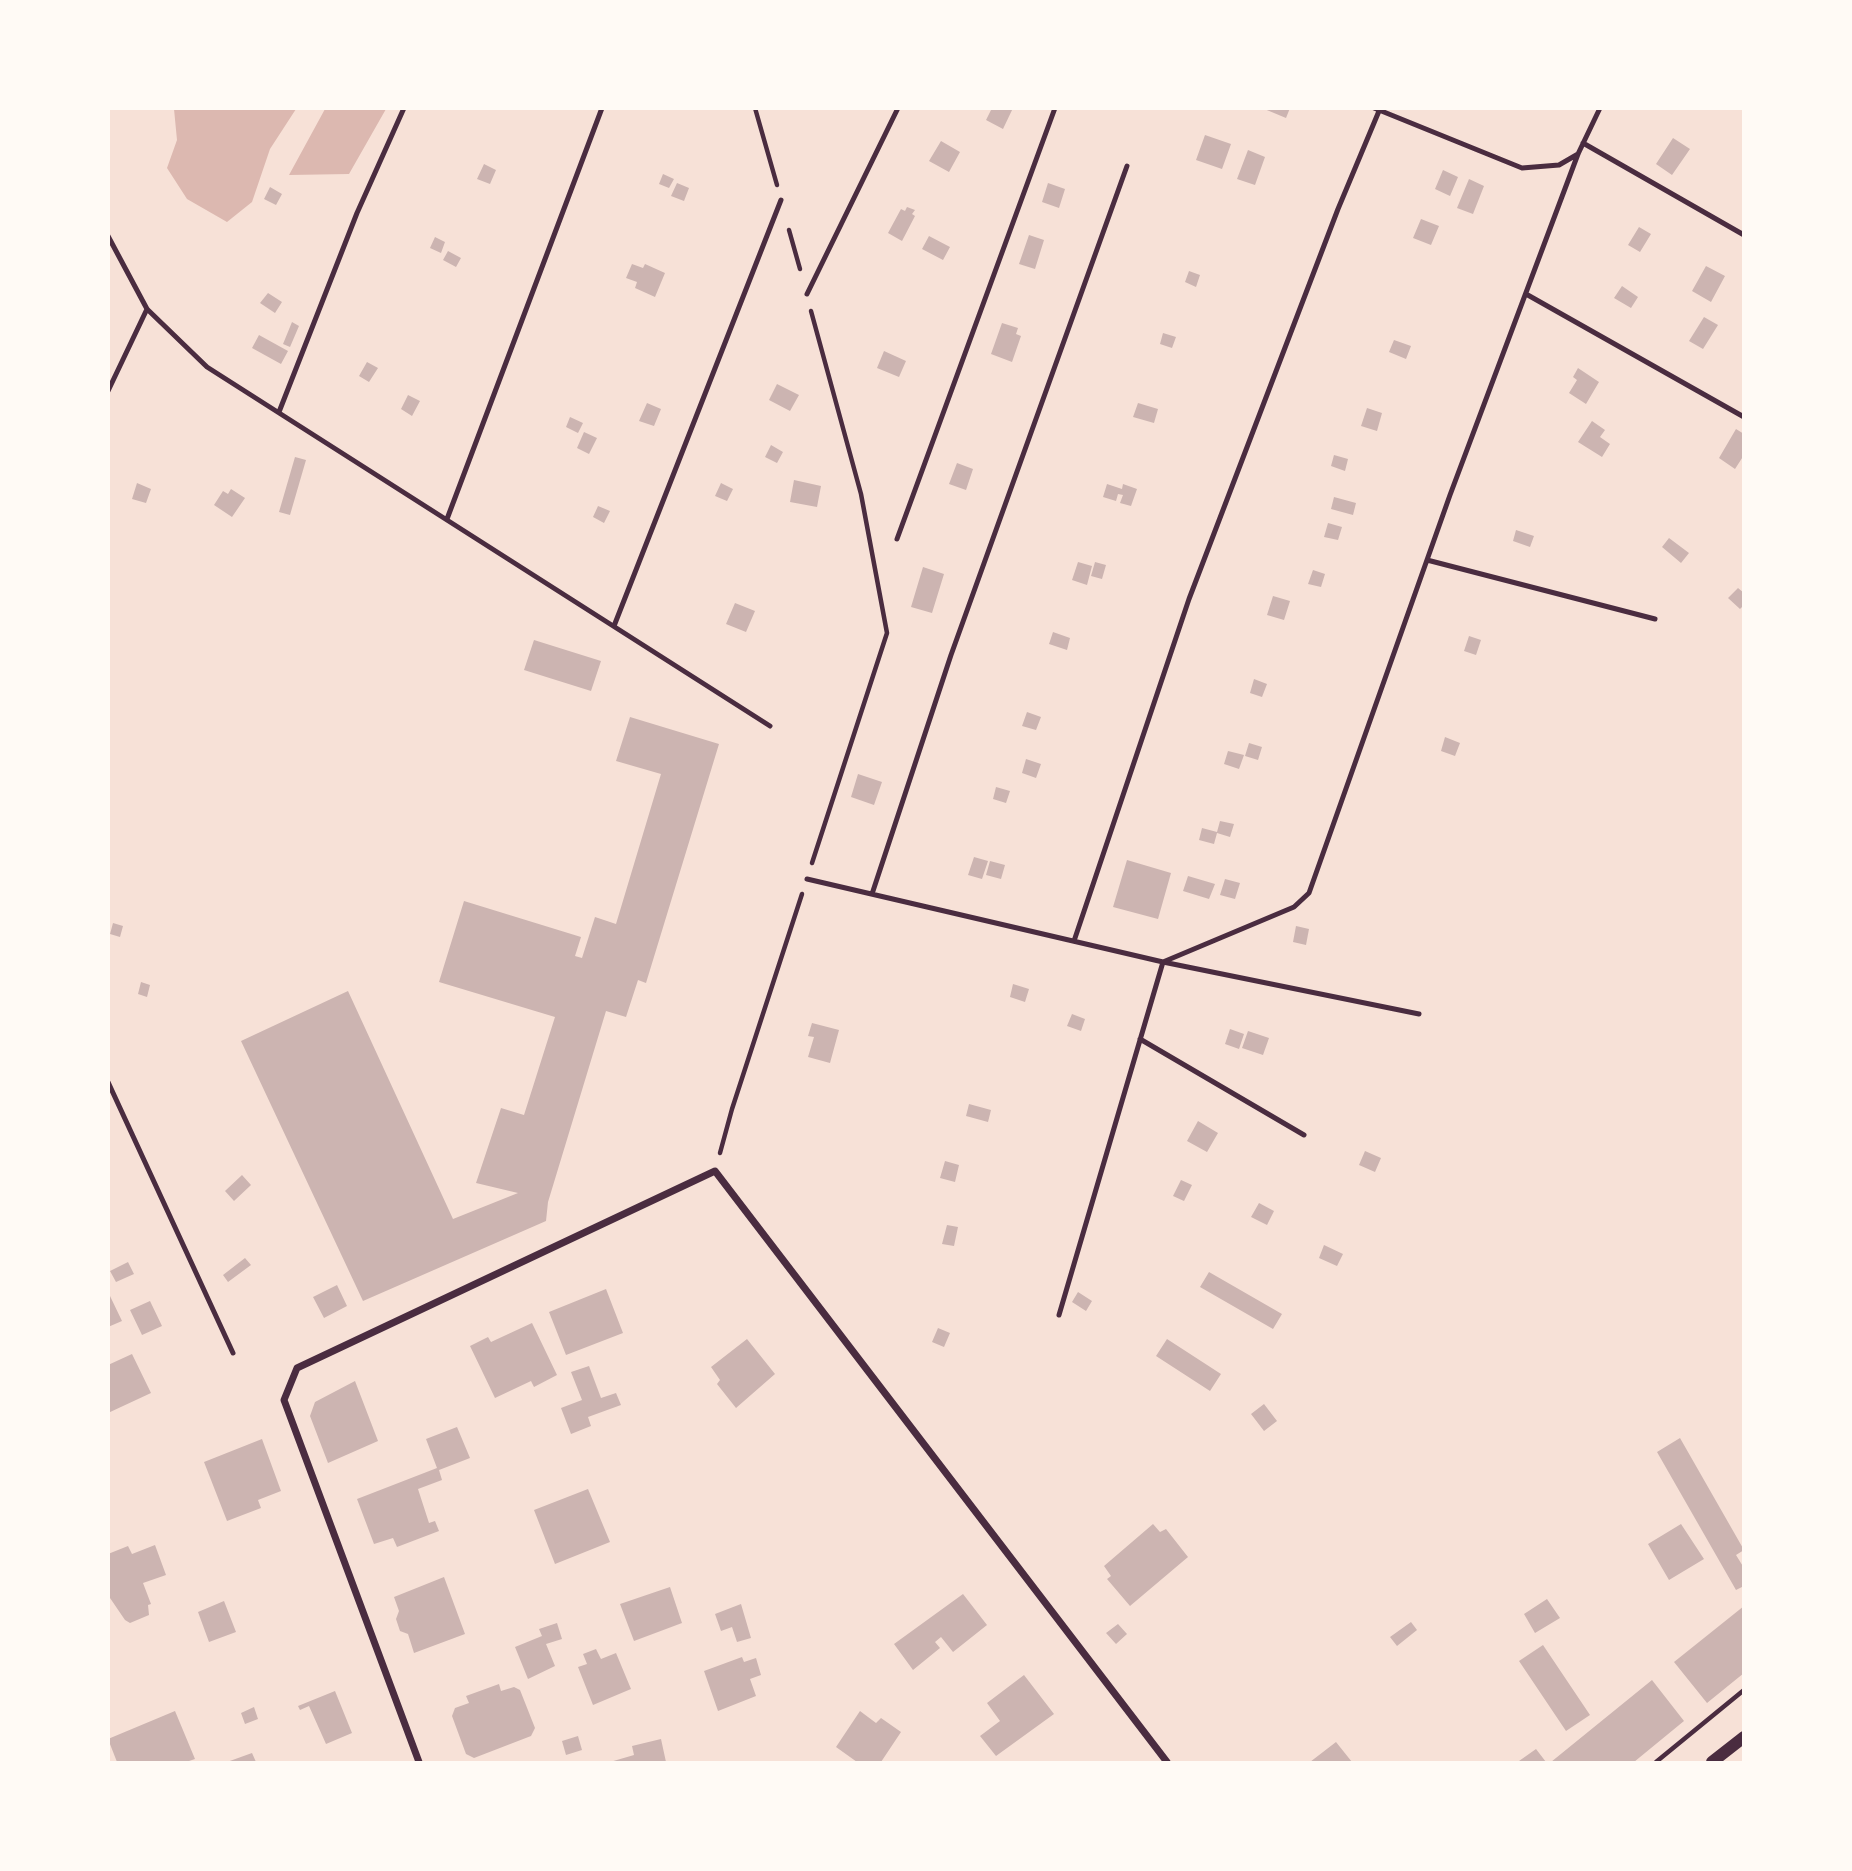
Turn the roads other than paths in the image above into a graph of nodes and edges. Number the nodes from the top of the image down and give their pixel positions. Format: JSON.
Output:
{"nodes":[{"id":1,"x":404,"y":108,"type":"edge"},
{"id":2,"x":602,"y":108,"type":"edge"},
{"id":3,"x":898,"y":108,"type":"edge"},
{"id":4,"x":1055,"y":108,"type":"edge"},
{"id":5,"x":1600,"y":108,"type":"edge"},
{"id":6,"x":1376,"y":109,"type":"edge"},
{"id":7,"x":1583,"y":143,"type":"junction"},
{"id":8,"x":1578,"y":153,"type":"junction"},
{"id":9,"x":1127,"y":166,"type":"dead end"},
{"id":10,"x":781,"y":200,"type":"road end"},
{"id":11,"x":1744,"y":235,"type":"edge"},
{"id":12,"x":108,"y":236,"type":"edge"},
{"id":13,"x":807,"y":294,"type":"road end"},
{"id":14,"x":1525,"y":294,"type":"junction"},
{"id":15,"x":147,"y":309,"type":"junction"},
{"id":16,"x":108,"y":391,"type":"edge"},
{"id":17,"x":279,"y":412,"type":"junction"},
{"id":18,"x":1744,"y":417,"type":"edge"},
{"id":19,"x":446,"y":519,"type":"junction"},
{"id":20,"x":897,"y":539,"type":"dead end"},
{"id":21,"x":1427,"y":559,"type":"junction"},
{"id":22,"x":1655,"y":619,"type":"dead end"},
{"id":23,"x":614,"y":626,"type":"junction"},
{"id":24,"x":770,"y":726,"type":"dead end"},
{"id":25,"x":807,"y":878,"type":"road end"},
{"id":26,"x":872,"y":894,"type":"junction"},
{"id":27,"x":1074,"y":940,"type":"junction"},
{"id":28,"x":1163,"y":962,"type":"junction"},
{"id":29,"x":1419,"y":1014,"type":"dead end"},
{"id":30,"x":1140,"y":1039,"type":"junction"},
{"id":31,"x":108,"y":1083,"type":"edge"},
{"id":32,"x":1304,"y":1135,"type":"dead end"},
{"id":33,"x":1059,"y":1315,"type":"dead end"},
{"id":34,"x":233,"y":1353,"type":"dead end"},
{"id":35,"x":1744,"y":1737,"type":"edge"},
{"id":36,"x":419,"y":1762,"type":"edge"},
{"id":37,"x":1167,"y":1762,"type":"edge"},
{"id":38,"x":1712,"y":1762,"type":"edge"}],
"edges":[{"from":1,"to":17,"type":"lane"},
{"from":2,"to":19,"type":"lane"},
{"from":3,"to":13,"type":"lane"},
{"from":4,"to":20,"type":"lane"},
{"from":5,"to":7,"type":"lane"},
{"from":6,"to":8,"type":"lane"},
{"from":6,"to":27,"type":"lane"},
{"from":7,"to":8,"type":"lane"},
{"from":7,"to":11,"type":"lane"},
{"from":8,"to":14,"type":"lane"},
{"from":9,"to":26,"type":"lane"},
{"from":10,"to":23,"type":"lane"},
{"from":12,"to":15,"type":"lane"},
{"from":14,"to":18,"type":"lane"},
{"from":14,"to":21,"type":"lane"},
{"from":15,"to":16,"type":"lane"},
{"from":15,"to":17,"type":"lane"},
{"from":17,"to":19,"type":"lane"},
{"from":19,"to":23,"type":"lane"},
{"from":21,"to":22,"type":"lane"},
{"from":21,"to":28,"type":"lane"},
{"from":23,"to":24,"type":"lane"},
{"from":25,"to":26,"type":"lane"},
{"from":26,"to":27,"type":"lane"},
{"from":27,"to":28,"type":"lane"},
{"from":28,"to":29,"type":"lane"},
{"from":28,"to":30,"type":"lane"},
{"from":30,"to":32,"type":"lane"},
{"from":30,"to":33,"type":"lane"},
{"from":31,"to":34,"type":"lane"},
{"from":35,"to":38,"type":"street"},
{"from":36,"to":37,"type":"street"}]}
